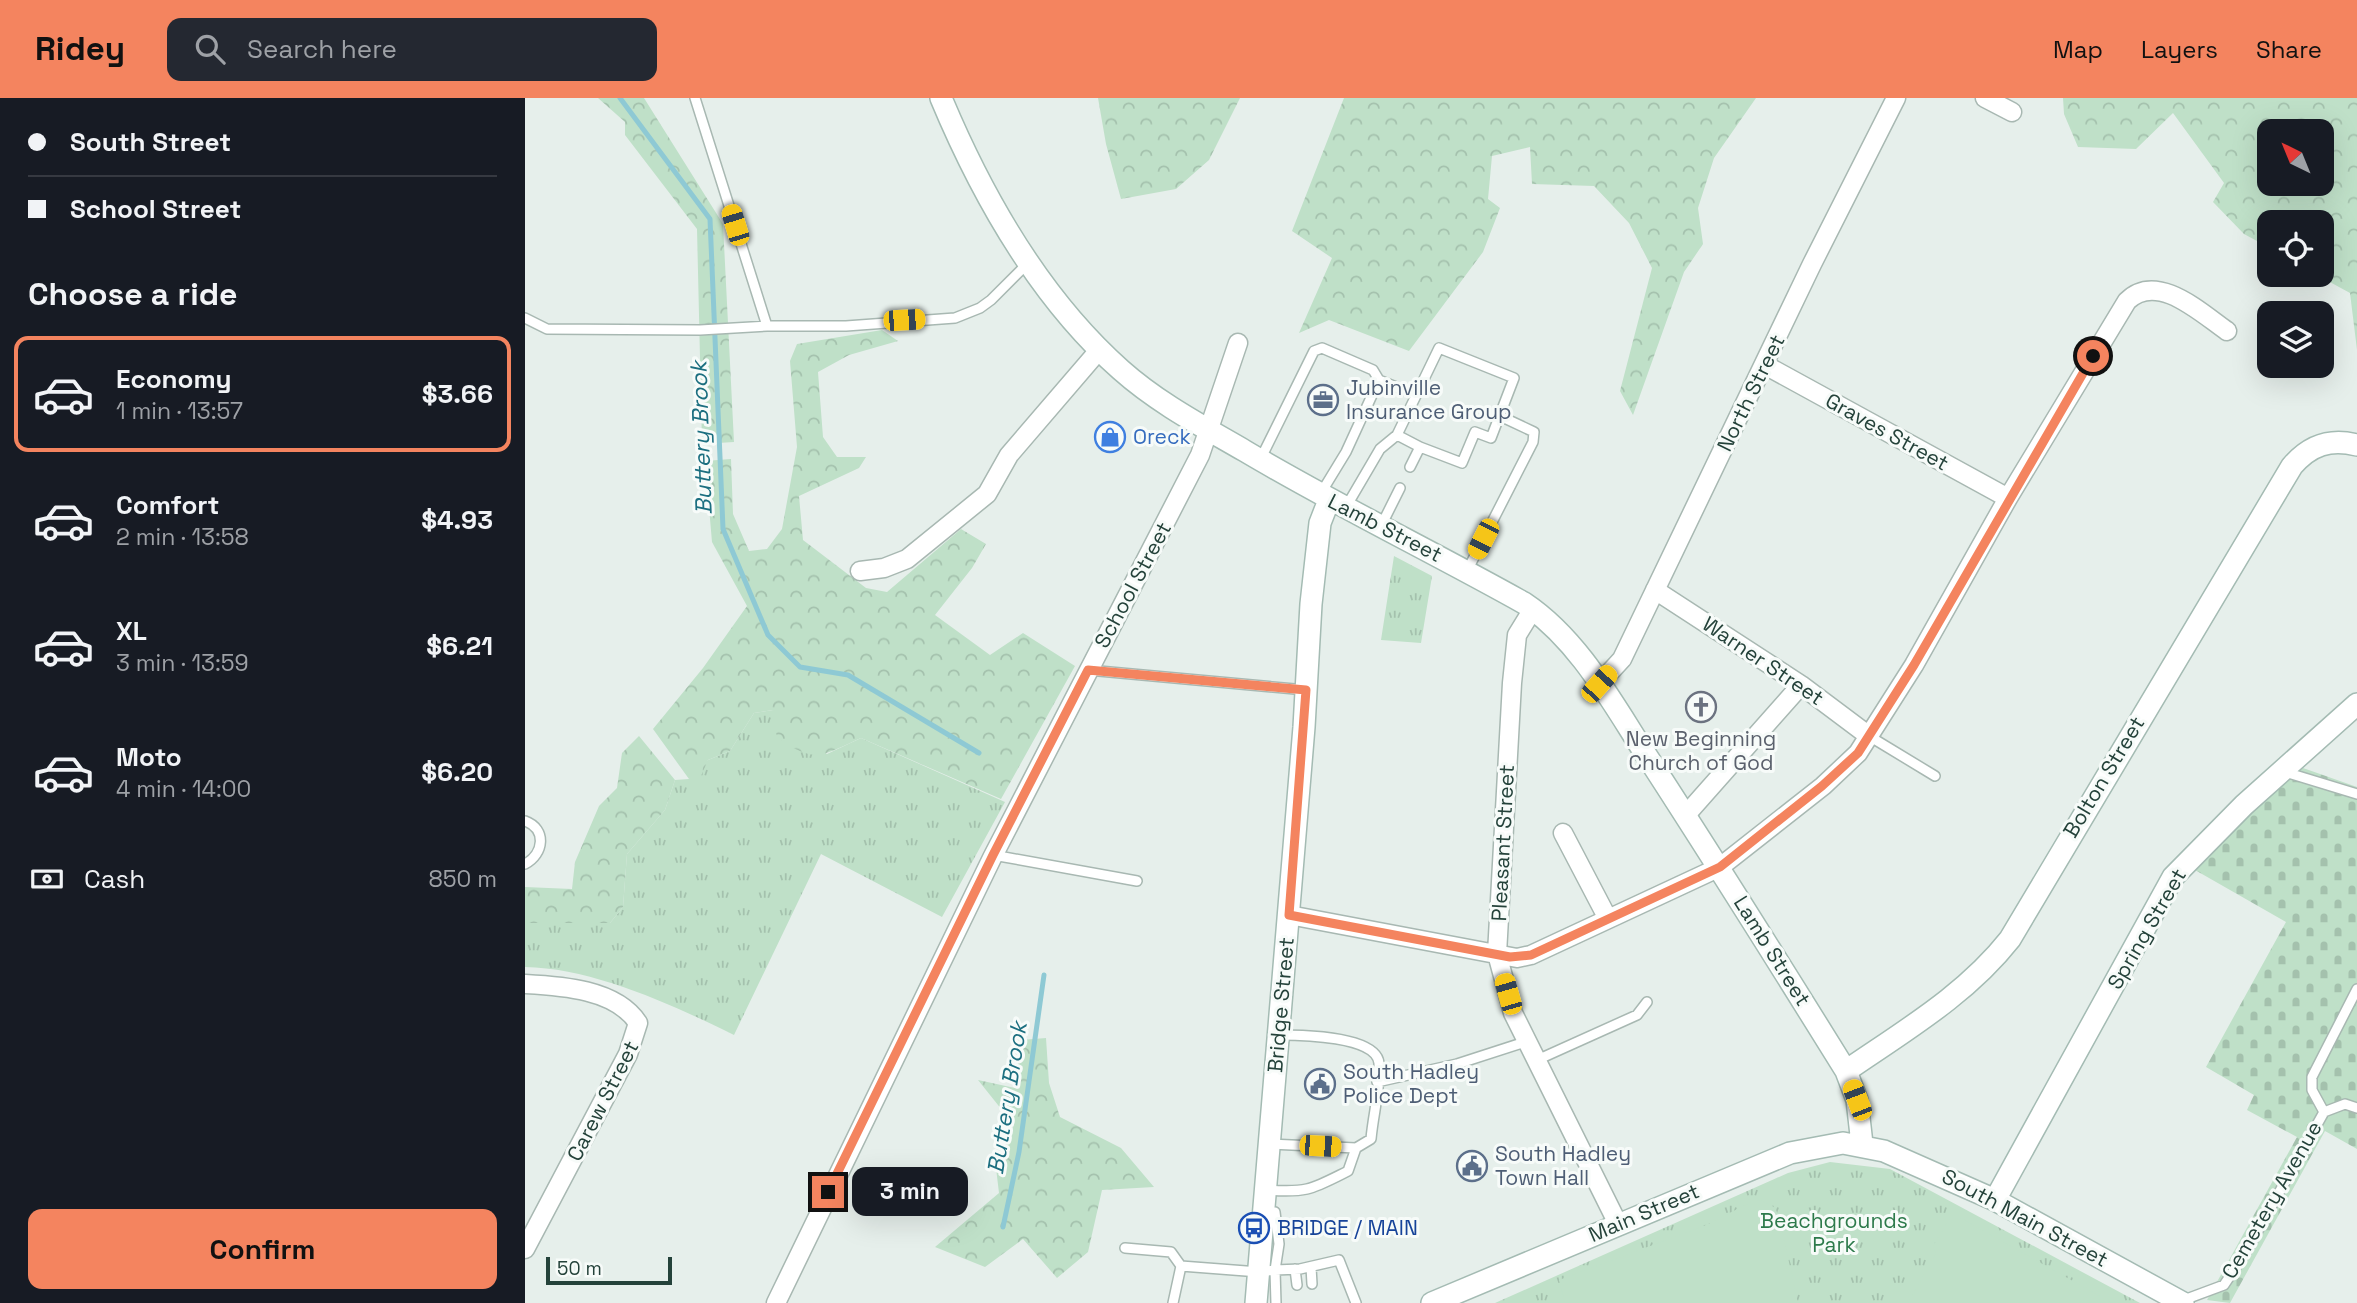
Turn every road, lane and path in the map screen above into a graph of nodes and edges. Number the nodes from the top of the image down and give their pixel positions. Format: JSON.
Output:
{"nodes":[{"id":1,"x":695,"y":98,"type":"edge"},
{"id":2,"x":941,"y":98,"type":"edge"},
{"id":3,"x":1896,"y":98,"type":"edge"},
{"id":4,"x":1985,"y":98,"type":"edge"},
{"id":5,"x":2012,"y":112,"type":"dead end"},
{"id":6,"x":1031,"y":261,"type":"junction"},
{"id":7,"x":525,"y":318,"type":"edge"},
{"id":8,"x":767,"y":326,"type":"junction"},
{"id":9,"x":2227,"y":331,"type":"dead end"},
{"id":10,"x":1238,"y":343,"type":"dead end"},
{"id":11,"x":1100,"y":349,"type":"junction"},
{"id":12,"x":1765,"y":365,"type":"junction"},
{"id":13,"x":1379,"y":380,"type":"junction"},
{"id":14,"x":1416,"y":395,"type":"junction"},
{"id":15,"x":1500,"y":416,"type":"junction"},
{"id":16,"x":1207,"y":429,"type":"junction"},
{"id":17,"x":1397,"y":435,"type":"junction"},
{"id":18,"x":2357,"y":445,"type":"edge"},
{"id":19,"x":1420,"y":447,"type":"junction"},
{"id":20,"x":1260,"y":460,"type":"junction"},
{"id":21,"x":1411,"y":467,"type":"dead end"},
{"id":22,"x":1400,"y":488,"type":"dead end"},
{"id":23,"x":2008,"y":498,"type":"junction"},
{"id":24,"x":1331,"y":501,"type":"junction"},
{"id":25,"x":1381,"y":526,"type":"junction"},
{"id":26,"x":860,"y":570,"type":"dead end"},
{"id":27,"x":1467,"y":571,"type":"junction"},
{"id":28,"x":1655,"y":590,"type":"junction"},
{"id":29,"x":1533,"y":609,"type":"junction"},
{"id":30,"x":1088,"y":670,"type":"junction"},
{"id":31,"x":1599,"y":684,"type":"junction"},
{"id":32,"x":1801,"y":685,"type":"junction"},
{"id":33,"x":1306,"y":690,"type":"junction"},
{"id":34,"x":2357,"y":704,"type":"edge"},
{"id":35,"x":1869,"y":736,"type":"junction"},
{"id":36,"x":2284,"y":771,"type":"junction"},
{"id":37,"x":1935,"y":776,"type":"dead end"},
{"id":38,"x":2357,"y":794,"type":"edge"},
{"id":39,"x":1685,"y":816,"type":"junction"},
{"id":40,"x":525,"y":821,"type":"edge"},
{"id":41,"x":1563,"y":833,"type":"dead end"},
{"id":42,"x":993,"y":855,"type":"junction"},
{"id":43,"x":525,"y":864,"type":"edge"},
{"id":44,"x":1720,"y":867,"type":"junction"},
{"id":45,"x":1137,"y":881,"type":"dead end"},
{"id":46,"x":1289,"y":915,"type":"junction"},
{"id":47,"x":1608,"y":919,"type":"junction"},
{"id":48,"x":1497,"y":954,"type":"junction"},
{"id":49,"x":525,"y":984,"type":"edge"},
{"id":50,"x":2357,"y":989,"type":"edge"},
{"id":51,"x":1647,"y":1003,"type":"dead end"},
{"id":52,"x":1279,"y":1035,"type":"junction"},
{"id":53,"x":1528,"y":1041,"type":"junction"},
{"id":54,"x":1537,"y":1060,"type":"junction"},
{"id":55,"x":1846,"y":1071,"type":"junction"},
{"id":56,"x":1377,"y":1082,"type":"junction"},
{"id":57,"x":2357,"y":1108,"type":"edge"},
{"id":58,"x":2324,"y":1112,"type":"junction"},
{"id":59,"x":1270,"y":1143,"type":"junction"},
{"id":60,"x":1862,"y":1144,"type":"junction"},
{"id":61,"x":1356,"y":1148,"type":"junction"},
{"id":62,"x":1267,"y":1190,"type":"junction"},
{"id":63,"x":1995,"y":1200,"type":"junction"},
{"id":64,"x":1618,"y":1224,"type":"junction"},
{"id":65,"x":1125,"y":1248,"type":"dead end"},
{"id":66,"x":525,"y":1249,"type":"edge"},
{"id":67,"x":1181,"y":1266,"type":"junction"},
{"id":68,"x":1311,"y":1267,"type":"junction"},
{"id":69,"x":1295,"y":1269,"type":"junction"},
{"id":70,"x":1267,"y":1271,"type":"junction"},
{"id":71,"x":1311,"y":1284,"type":"dead end"},
{"id":72,"x":1297,"y":1285,"type":"dead end"},
{"id":73,"x":2181,"y":1302,"type":"edge"},
{"id":74,"x":776,"y":1303,"type":"edge"},
{"id":75,"x":1173,"y":1303,"type":"edge"},
{"id":76,"x":1256,"y":1303,"type":"edge"},
{"id":77,"x":1276,"y":1303,"type":"edge"},
{"id":78,"x":1356,"y":1303,"type":"edge"},
{"id":79,"x":1432,"y":1303,"type":"edge"}],
"edges":[{"from":1,"to":8,"type":"lane"},
{"from":2,"to":6,"type":"street","name":"Lamb Street"},
{"from":3,"to":12,"type":"street","name":"North Street"},
{"from":4,"to":5,"type":"street"},
{"from":6,"to":8,"type":"lane"},
{"from":6,"to":11,"type":"street","name":"Lamb Street"},
{"from":7,"to":8,"type":"lane"},
{"from":9,"to":23,"type":"street"},
{"from":10,"to":16,"type":"street","name":"School Street"},
{"from":11,"to":16,"type":"street","name":"Lamb Street"},
{"from":11,"to":26,"type":"street"},
{"from":12,"to":23,"type":"street","name":"Graves Street"},
{"from":12,"to":28,"type":"street","name":"North Street"},
{"from":13,"to":14,"type":"lane"},
{"from":13,"to":20,"type":"lane"},
{"from":13,"to":24,"type":"lane"},
{"from":14,"to":15,"type":"lane"},
{"from":14,"to":17,"type":"lane"},
{"from":15,"to":19,"type":"lane"},
{"from":15,"to":27,"type":"lane"},
{"from":16,"to":20,"type":"street","name":"Lamb Street"},
{"from":16,"to":30,"type":"street","name":"School Street"},
{"from":17,"to":19,"type":"lane"},
{"from":17,"to":24,"type":"lane"},
{"from":18,"to":55,"type":"street","name":"Bolton Street"},
{"from":19,"to":21,"type":"lane"},
{"from":20,"to":24,"type":"street","name":"Lamb Street"},
{"from":22,"to":25,"type":"lane"},
{"from":23,"to":35,"type":"street"},
{"from":24,"to":25,"type":"street","name":"Lamb Street"},
{"from":24,"to":33,"type":"street","name":"Bridge Street"},
{"from":25,"to":27,"type":"street","name":"Lamb Street"},
{"from":27,"to":29,"type":"street","name":"Lamb Street"},
{"from":28,"to":31,"type":"street","name":"North Street"},
{"from":28,"to":32,"type":"street","name":"Warner Street"},
{"from":29,"to":31,"type":"street","name":"Lamb Street"},
{"from":29,"to":48,"type":"street","name":"Pleasant Street"},
{"from":30,"to":33,"type":"lane"},
{"from":30,"to":42,"type":"street","name":"School Street"},
{"from":31,"to":39,"type":"street","name":"Lamb Street"},
{"from":32,"to":35,"type":"street","name":"Warner Street"},
{"from":32,"to":39,"type":"street"},
{"from":33,"to":46,"type":"street","name":"Bridge Street"},
{"from":34,"to":36,"type":"street","name":"Spring Street"},
{"from":35,"to":37,"type":"lane"},
{"from":35,"to":44,"type":"street"},
{"from":36,"to":38,"type":"lane"},
{"from":36,"to":63,"type":"street","name":"Spring Street"},
{"from":39,"to":44,"type":"street","name":"Lamb Street"},
{"from":40,"to":43,"type":"lane"},
{"from":41,"to":47,"type":"street"},
{"from":42,"to":45,"type":"lane"},
{"from":42,"to":74,"type":"street","name":"School Street"},
{"from":44,"to":47,"type":"street"},
{"from":44,"to":55,"type":"street","name":"Lamb Street"},
{"from":46,"to":48,"type":"street"},
{"from":46,"to":52,"type":"street","name":"Bridge Street"},
{"from":47,"to":48,"type":"street"},
{"from":48,"to":53,"type":"street","name":"Pleasant Street"},
{"from":49,"to":66,"type":"street","name":"Carew Street"},
{"from":50,"to":58,"type":"lane","name":"Cemetery Avenue"},
{"from":51,"to":54,"type":"lane"},
{"from":52,"to":56,"type":"lane"},
{"from":52,"to":59,"type":"street","name":"Bridge Street"},
{"from":53,"to":54,"type":"street","name":"Pleasant Street"},
{"from":53,"to":56,"type":"lane"},
{"from":54,"to":64,"type":"street","name":"Pleasant Street"},
{"from":55,"to":60,"type":"street","name":"Lamb Street"},
{"from":56,"to":61,"type":"lane"},
{"from":57,"to":58,"type":"lane","name":"Cemetery Avenue"},
{"from":58,"to":73,"type":"lane","name":"Cemetery Avenue"},
{"from":59,"to":61,"type":"lane"},
{"from":59,"to":62,"type":"street","name":"Bridge Street"},
{"from":60,"to":63,"type":"street","name":"South Main Street"},
{"from":60,"to":64,"type":"street","name":"Main Street"},
{"from":61,"to":62,"type":"lane"},
{"from":62,"to":70,"type":"street","name":"Bridge Street"},
{"from":63,"to":73,"type":"street","name":"South Main Street"},
{"from":64,"to":79,"type":"street","name":"Main Street"},
{"from":65,"to":67,"type":"lane"},
{"from":67,"to":70,"type":"lane"},
{"from":67,"to":75,"type":"lane"},
{"from":68,"to":69,"type":"lane"},
{"from":68,"to":71,"type":"lane"},
{"from":68,"to":78,"type":"lane"},
{"from":69,"to":70,"type":"lane"},
{"from":69,"to":72,"type":"lane"},
{"from":70,"to":76,"type":"street","name":"Bridge Street"},
{"from":70,"to":77,"type":"lane"}]}
